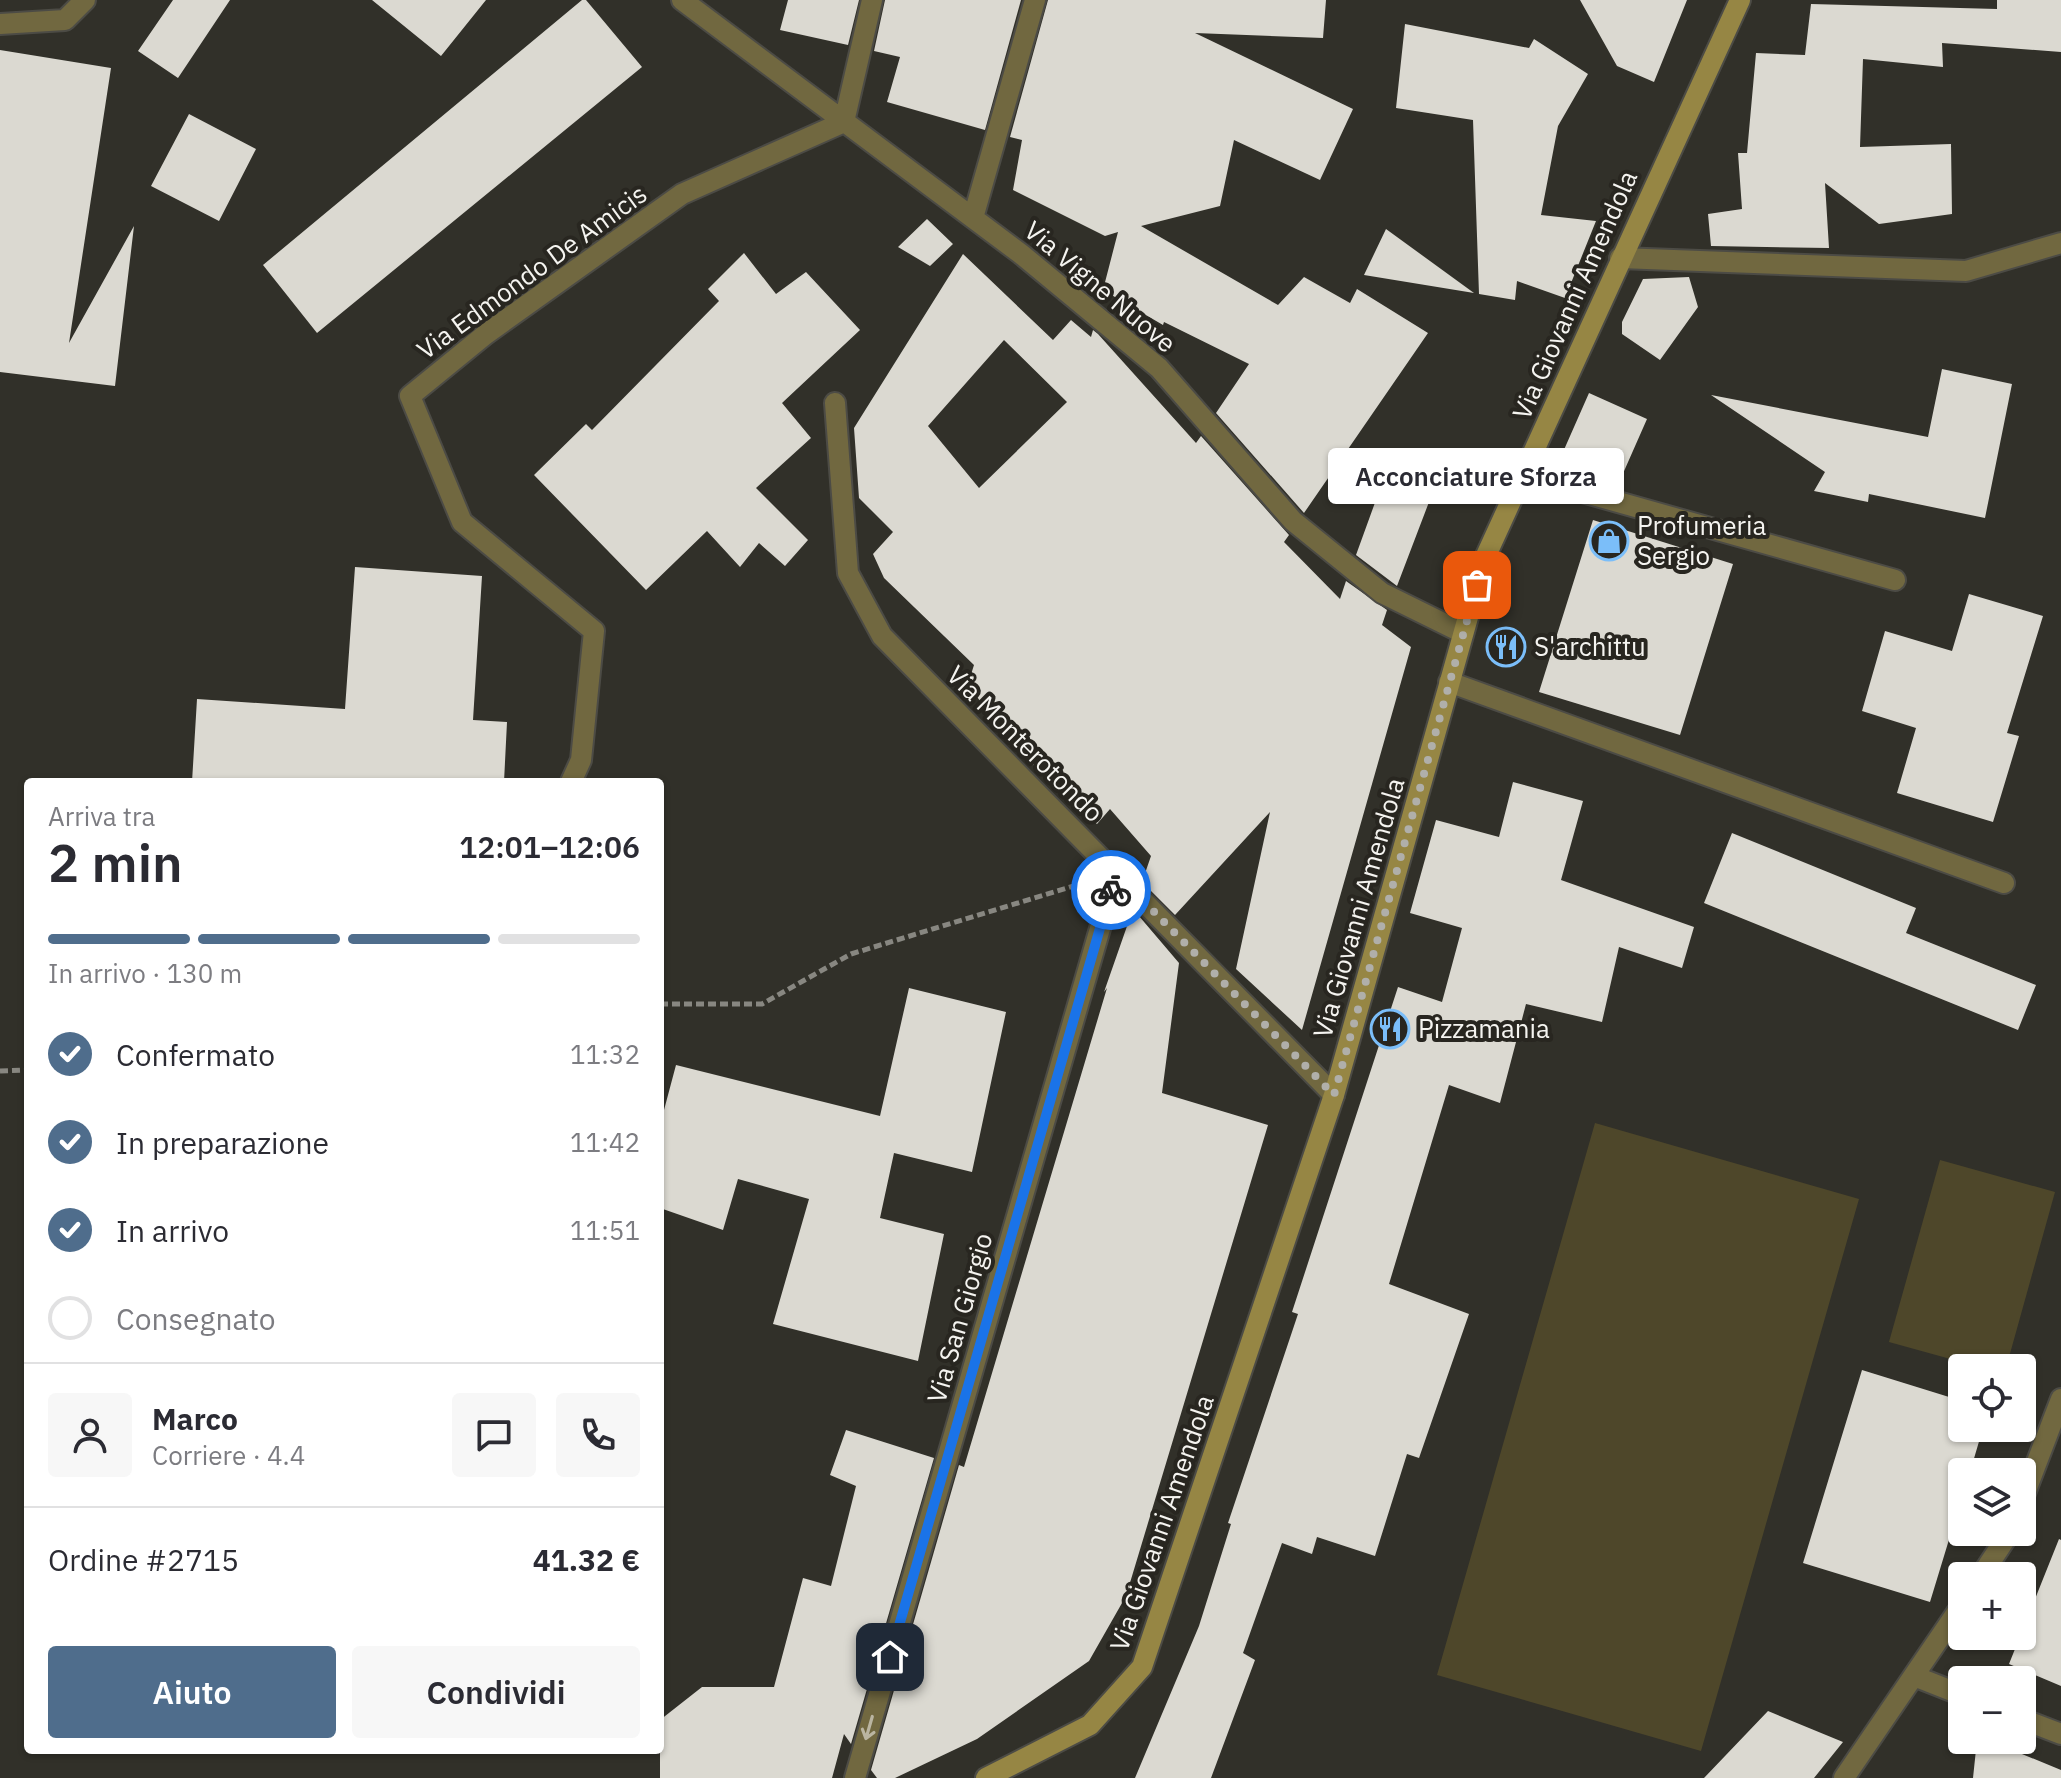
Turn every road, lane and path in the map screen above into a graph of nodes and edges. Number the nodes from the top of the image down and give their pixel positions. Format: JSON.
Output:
{"nodes":[{"id":1,"x":85,"y":0,"type":"edge"},
{"id":2,"x":682,"y":0,"type":"edge"},
{"id":3,"x":872,"y":0,"type":"edge"},
{"id":4,"x":1035,"y":0,"type":"edge"},
{"id":5,"x":1740,"y":0,"type":"edge"},
{"id":6,"x":0,"y":24,"type":"edge"},
{"id":7,"x":844,"y":122,"type":"junction"},
{"id":8,"x":973,"y":218,"type":"junction"},
{"id":9,"x":2061,"y":243,"type":"edge"},
{"id":10,"x":1620,"y":258,"type":"junction"},
{"id":11,"x":835,"y":403,"type":"dead end"},
{"id":12,"x":1522,"y":475,"type":"junction"},
{"id":13,"x":1895,"y":580,"type":"dead end"},
{"id":14,"x":1463,"y":633,"type":"junction"},
{"id":15,"x":1449,"y":682,"type":"junction"},
{"id":16,"x":573,"y":778,"type":"edge"},
{"id":17,"x":1116,"y":873,"type":"junction"},
{"id":18,"x":2004,"y":883,"type":"dead end"},
{"id":19,"x":664,"y":1004,"type":"edge"},
{"id":20,"x":24,"y":1070,"type":"edge"},
{"id":21,"x":0,"y":1071,"type":"edge"},
{"id":22,"x":1334,"y":1095,"type":"junction"},
{"id":23,"x":2061,"y":1399,"type":"edge"},
{"id":24,"x":2036,"y":1464,"type":"edge"},
{"id":25,"x":1948,"y":1626,"type":"edge"},
{"id":26,"x":1914,"y":1676,"type":"junction"},
{"id":27,"x":1948,"y":1689,"type":"edge"},
{"id":28,"x":2036,"y":1724,"type":"edge"},
{"id":29,"x":2061,"y":1734,"type":"edge"},
{"id":30,"x":855,"y":1778,"type":"edge"},
{"id":31,"x":986,"y":1778,"type":"edge"},
{"id":32,"x":1844,"y":1778,"type":"edge"}],
"edges":[{"from":1,"to":6,"type":"street"},
{"from":2,"to":7,"type":"street","name":"Via Vigne Nuove"},
{"from":3,"to":7,"type":"street"},
{"from":4,"to":8,"type":"street"},
{"from":5,"to":10,"type":"main road","name":"Via Giovanni Amendola"},
{"from":7,"to":8,"type":"street","name":"Via Vigne Nuove"},
{"from":7,"to":16,"type":"street","name":"Via Edmondo De Amicis"},
{"from":8,"to":14,"type":"street","name":"Via Vigne Nuove"},
{"from":9,"to":10,"type":"street"},
{"from":10,"to":12,"type":"main road","name":"Via Giovanni Amendola"},
{"from":11,"to":17,"type":"street","name":"Via Monterotondo"},
{"from":12,"to":13,"type":"street"},
{"from":12,"to":14,"type":"main road","name":"Via Giovanni Amendola"},
{"from":14,"to":15,"type":"main road","name":"Via Giovanni Amendola"},
{"from":15,"to":18,"type":"street"},
{"from":15,"to":22,"type":"main road","name":"Via Giovanni Amendola"},
{"from":17,"to":19,"type":"path"},
{"from":17,"to":22,"type":"street","name":"Via Monterotondo"},
{"from":17,"to":30,"type":"street","name":"Via San Giorgio","one_way":true},
{"from":20,"to":21,"type":"path"},
{"from":22,"to":31,"type":"main road","name":"Via Giovanni Amendola"},
{"from":23,"to":24,"type":"street"},
{"from":25,"to":26,"type":"street"},
{"from":26,"to":27,"type":"street"},
{"from":26,"to":32,"type":"street"},
{"from":28,"to":29,"type":"street"}]}
